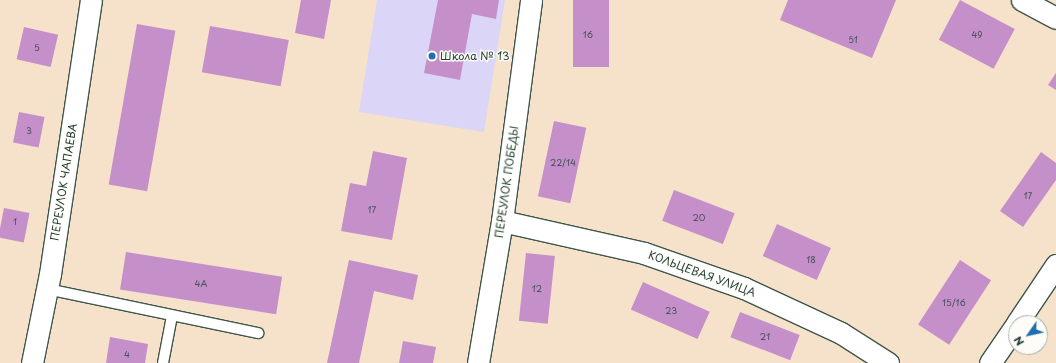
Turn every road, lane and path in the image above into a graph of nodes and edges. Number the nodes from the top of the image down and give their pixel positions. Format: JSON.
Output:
{"nodes":[{"id":1,"x":91,"y":0,"type":"edge"},
{"id":2,"x":531,"y":0,"type":"edge"},
{"id":3,"x":1022,"y":0,"type":"edge"},
{"id":4,"x":1056,"y":18,"type":"edge"},
{"id":5,"x":502,"y":221,"type":"junction"},
{"id":6,"x":1056,"y":265,"type":"edge"},
{"id":7,"x":47,"y":289,"type":"junction"},
{"id":8,"x":1022,"y":315,"type":"edge"},
{"id":9,"x":172,"y":316,"type":"junction"},
{"id":10,"x":258,"y":333,"type":"dead end"},
{"id":11,"x":1008,"y":336,"type":"edge"},
{"id":12,"x":32,"y":363,"type":"edge"},
{"id":13,"x":163,"y":363,"type":"edge"},
{"id":14,"x":478,"y":363,"type":"edge"},
{"id":15,"x":888,"y":363,"type":"edge"},
{"id":16,"x":990,"y":363,"type":"edge"}],
"edges":[{"from":1,"to":7,"type":"street","name":"ПЕРЕУЛОК ЧАПАЕВА"},
{"from":2,"to":5,"type":"street","name":"ПЕРЕУЛОК ПОБЕДЫ"},
{"from":3,"to":4,"type":"street"},
{"from":5,"to":14,"type":"street","name":"ПЕРЕУЛОК ПОБЕДЫ"},
{"from":5,"to":15,"type":"street","name":"КОЛЬЦЕВАЯ УЛИЦА"},
{"from":6,"to":8,"type":"street"},
{"from":7,"to":9,"type":"lane"},
{"from":7,"to":12,"type":"street","name":"ПЕРЕУЛОК ЧАПАЕВА"},
{"from":9,"to":10,"type":"lane"},
{"from":9,"to":13,"type":"lane"},
{"from":11,"to":16,"type":"street"}]}
